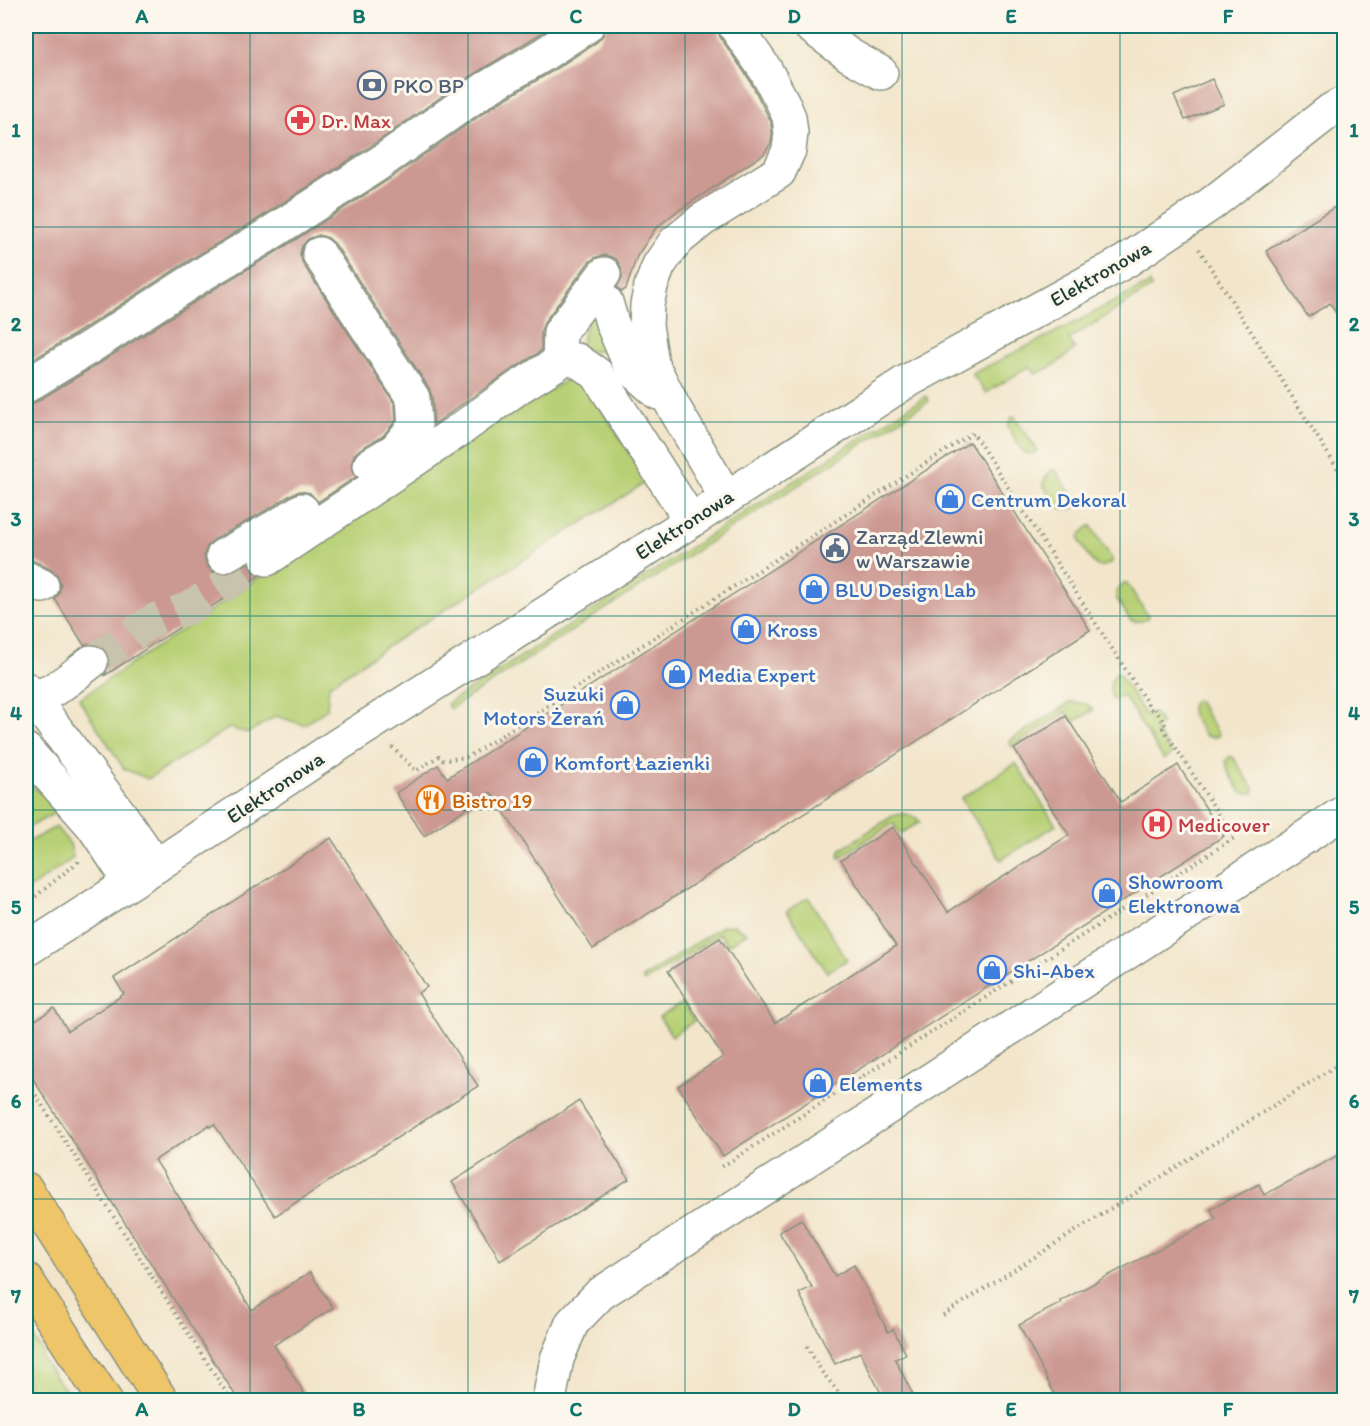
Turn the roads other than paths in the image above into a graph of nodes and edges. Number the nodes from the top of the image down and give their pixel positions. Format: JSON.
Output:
{"nodes":[{"id":1,"x":587,"y":26,"type":"edge"},
{"id":2,"x":735,"y":26,"type":"edge"},
{"id":3,"x":810,"y":26,"type":"edge"},
{"id":4,"x":881,"y":73,"type":"dead end"},
{"id":5,"x":1344,"y":103,"type":"edge"},
{"id":6,"x":319,"y":254,"type":"dead end"},
{"id":7,"x":647,"y":338,"type":"junction"},
{"id":8,"x":577,"y":360,"type":"dead end"},
{"id":9,"x":632,"y":370,"type":"junction"},
{"id":10,"x":26,"y":386,"type":"edge"},
{"id":11,"x":673,"y":406,"type":"junction"},
{"id":12,"x":620,"y":409,"type":"junction"},
{"id":13,"x":726,"y":497,"type":"junction"},
{"id":14,"x":691,"y":521,"type":"junction"},
{"id":15,"x":223,"y":556,"type":"dead end"},
{"id":16,"x":267,"y":559,"type":"tunnel mouth"},
{"id":17,"x":91,"y":662,"type":"tunnel mouth"},
{"id":18,"x":28,"y":694,"type":"edge"},
{"id":19,"x":28,"y":755,"type":"edge"},
{"id":20,"x":1344,"y":812,"type":"edge"},
{"id":21,"x":143,"y":874,"type":"junction"},
{"id":22,"x":26,"y":950,"type":"edge"},
{"id":23,"x":26,"y":1189,"type":"edge"},
{"id":24,"x":26,"y":1279,"type":"edge"},
{"id":25,"x":105,"y":1401,"type":"edge"},
{"id":26,"x":161,"y":1401,"type":"edge"},
{"id":27,"x":549,"y":1401,"type":"edge"}],
"edges":[{"from":1,"to":10,"type":"street"},
{"from":2,"to":7,"type":"street"},
{"from":3,"to":4,"type":"street"},
{"from":5,"to":13,"type":"street","name":"Elektronowa"},
{"from":6,"to":15,"type":"street"},
{"from":7,"to":9,"type":"street"},
{"from":7,"to":11,"type":"street"},
{"from":8,"to":12,"type":"street"},
{"from":9,"to":11,"type":"street"},
{"from":9,"to":12,"type":"street"},
{"from":9,"to":16,"type":"street"},
{"from":11,"to":13,"type":"street"},
{"from":12,"to":14,"type":"street"},
{"from":13,"to":14,"type":"street","name":"Elektronowa"},
{"from":14,"to":21,"type":"street","name":"Elektronowa"},
{"from":17,"to":18,"type":"street"},
{"from":18,"to":21,"type":"street"},
{"from":19,"to":21,"type":"street"},
{"from":20,"to":27,"type":"street"},
{"from":21,"to":22,"type":"street","name":"Elektronowa"},
{"from":23,"to":26,"type":"main road"},
{"from":24,"to":25,"type":"main road"}]}
